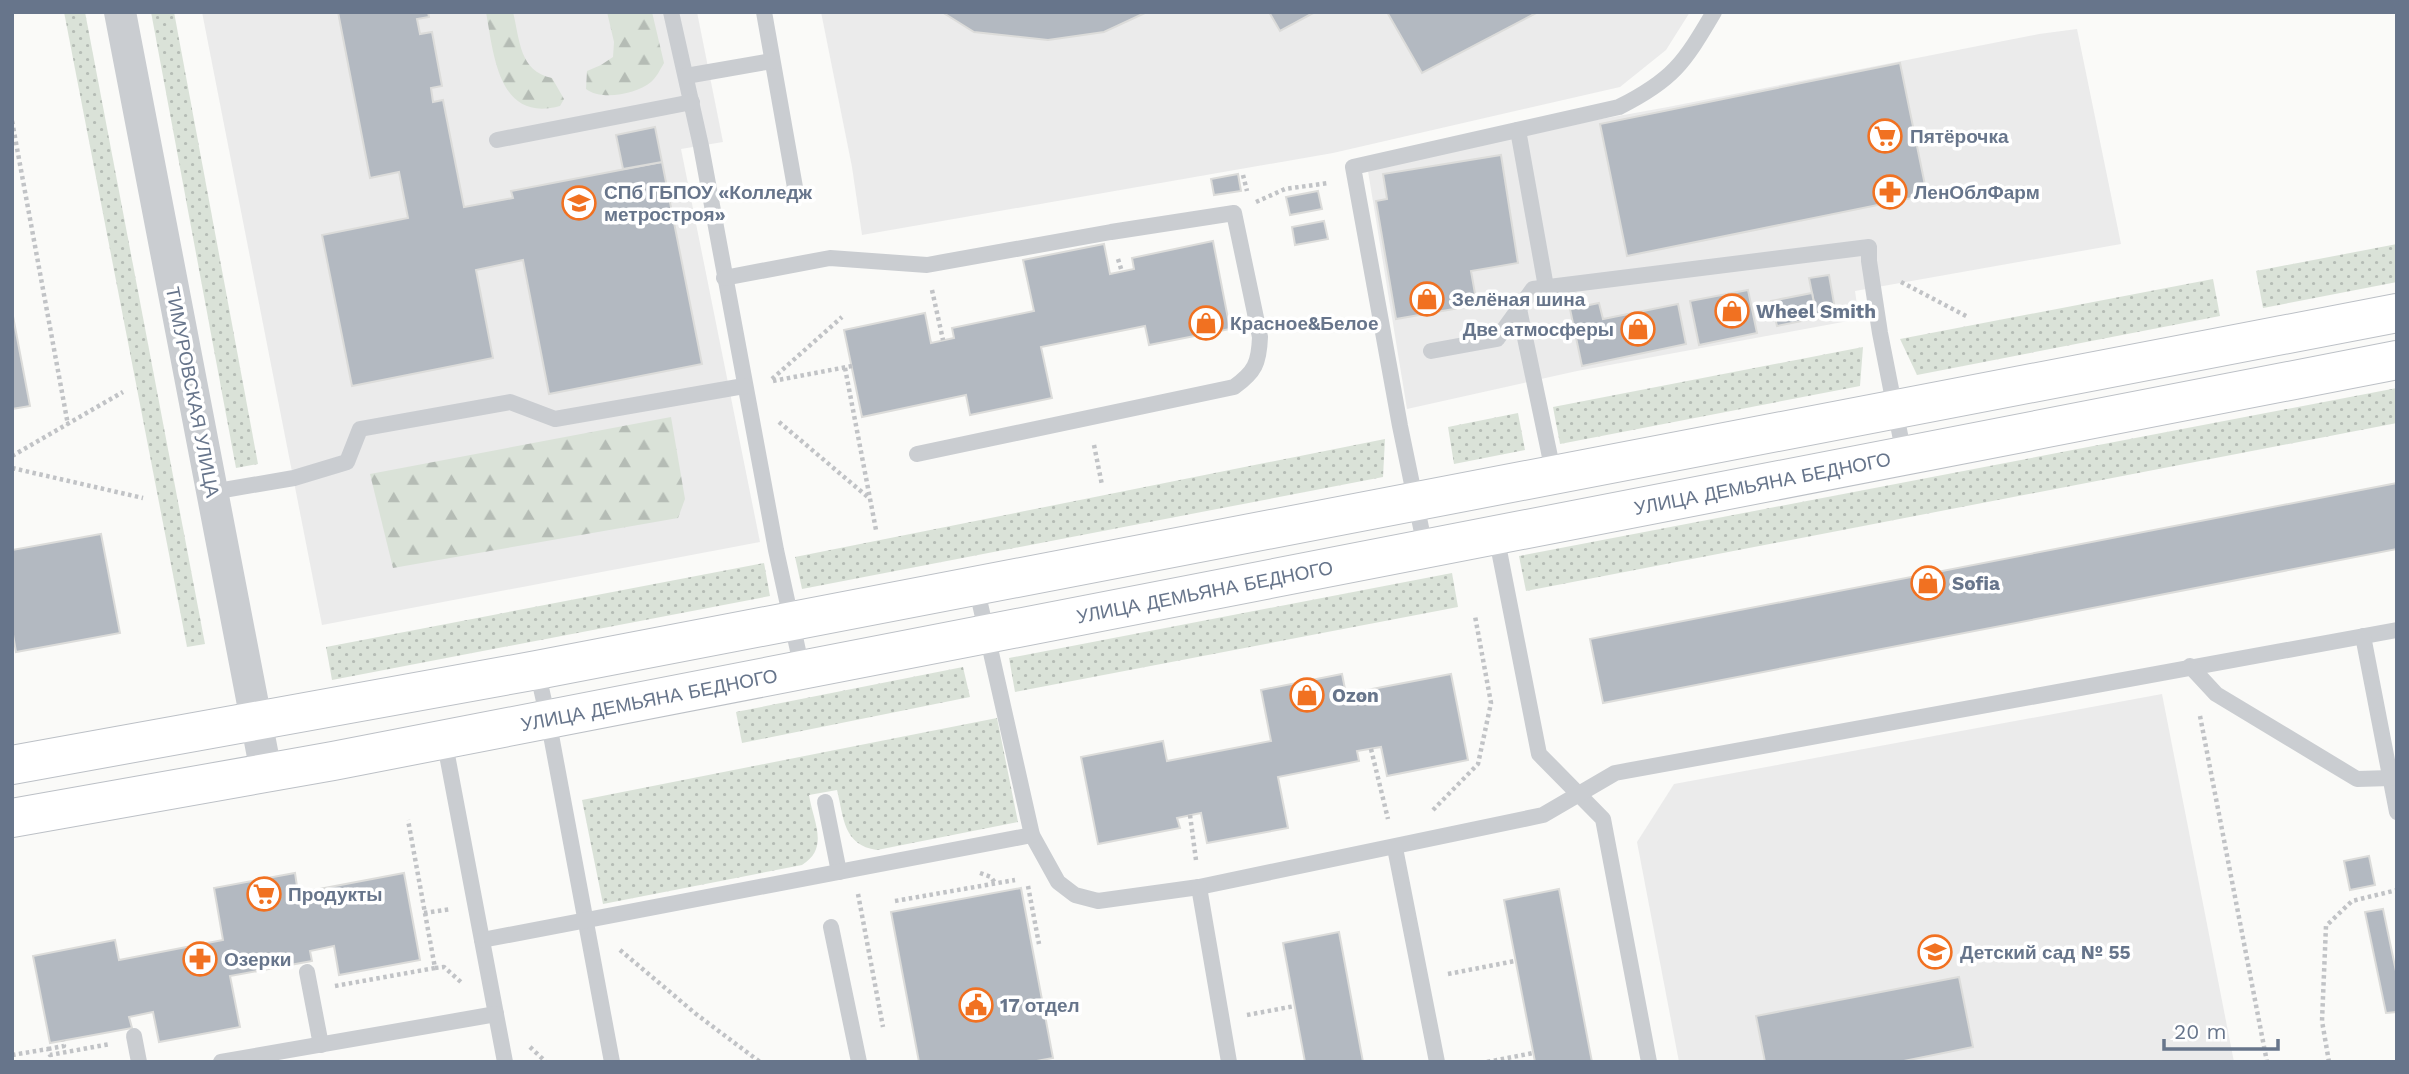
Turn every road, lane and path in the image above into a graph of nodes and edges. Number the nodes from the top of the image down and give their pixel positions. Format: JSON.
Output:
{"nodes":[{"id":1,"x":120,"y":12,"type":"edge"},
{"id":2,"x":671,"y":12,"type":"edge"},
{"id":3,"x":764,"y":12,"type":"edge"},
{"id":4,"x":1714,"y":12,"type":"edge"},
{"id":5,"x":772,"y":61,"type":"junction"},
{"id":6,"x":686,"y":76,"type":"junction"},
{"id":7,"x":692,"y":102,"type":"junction"},
{"id":8,"x":12,"y":121,"type":"edge"},
{"id":9,"x":1518,"y":130,"type":"junction"},
{"id":10,"x":497,"y":140,"type":"dead end"},
{"id":11,"x":1356,"y":179,"type":"junction"},
{"id":12,"x":796,"y":193,"type":"dead end"},
{"id":13,"x":1234,"y":213,"type":"junction"},
{"id":14,"x":1869,"y":261,"type":"junction"},
{"id":15,"x":927,"y":265,"type":"junction"},
{"id":16,"x":724,"y":278,"type":"junction"},
{"id":17,"x":1546,"y":287,"type":"junction"},
{"id":18,"x":1518,"y":309,"type":"junction"},
{"id":19,"x":2397,"y":313,"type":"edge"},
{"id":20,"x":842,"y":317,"type":"dead end"},
{"id":21,"x":1968,"y":317,"type":"dead end"},
{"id":22,"x":943,"y":340,"type":"dead end"},
{"id":23,"x":1431,"y":351,"type":"dead end"},
{"id":24,"x":2397,"y":360,"type":"edge"},
{"id":25,"x":852,"y":366,"type":"dead end"},
{"id":26,"x":845,"y":368,"type":"junction"},
{"id":27,"x":745,"y":390,"type":"junction"},
{"id":28,"x":122,"y":391,"type":"dead end"},
{"id":29,"x":1895,"y":410,"type":"junction"},
{"id":30,"x":1089,"y":418,"type":"junction"},
{"id":31,"x":68,"y":425,"type":"junction"},
{"id":32,"x":917,"y":454,"type":"dead end"},
{"id":33,"x":1904,"y":454,"type":"junction"},
{"id":34,"x":12,"y":456,"type":"edge"},
{"id":35,"x":12,"y":468,"type":"edge"},
{"id":36,"x":1554,"y":476,"type":"junction"},
{"id":37,"x":1102,"y":485,"type":"dead end"},
{"id":38,"x":212,"y":492,"type":"junction"},
{"id":39,"x":143,"y":498,"type":"dead end"},
{"id":40,"x":870,"y":498,"type":"junction"},
{"id":41,"x":1416,"y":502,"type":"junction"},
{"id":42,"x":876,"y":530,"type":"dead end"},
{"id":43,"x":1495,"y":533,"type":"junction"},
{"id":44,"x":1425,"y":547,"type":"junction"},
{"id":45,"x":976,"y":586,"type":"junction"},
{"id":46,"x":1475,"y":616,"type":"dead end"},
{"id":47,"x":792,"y":621,"type":"junction"},
{"id":48,"x":2397,"y":630,"type":"edge"},
{"id":49,"x":986,"y":633,"type":"junction"},
{"id":50,"x":2363,"y":636,"type":"junction"},
{"id":51,"x":2190,"y":666,"type":"junction"},
{"id":52,"x":803,"y":669,"type":"junction"},
{"id":53,"x":537,"y":670,"type":"junction"},
{"id":54,"x":548,"y":719,"type":"junction"},
{"id":55,"x":256,"y":721,"type":"junction"},
{"id":56,"x":444,"y":739,"type":"junction"},
{"id":57,"x":1371,"y":749,"type":"dead end"},
{"id":58,"x":12,"y":765,"type":"edge"},
{"id":59,"x":267,"y":772,"type":"junction"},
{"id":60,"x":2391,"y":779,"type":"junction"},
{"id":61,"x":1577,"y":793,"type":"junction"},
{"id":62,"x":825,"y":802,"type":"dead end"},
{"id":63,"x":2397,"y":812,"type":"edge"},
{"id":64,"x":1190,"y":815,"type":"dead end"},
{"id":65,"x":12,"y":818,"type":"edge"},
{"id":66,"x":408,"y":820,"type":"dead end"},
{"id":67,"x":1032,"y":835,"type":"junction"},
{"id":68,"x":1395,"y":848,"type":"junction"},
{"id":69,"x":846,"y":871,"type":"junction"},
{"id":70,"x":1015,"y":880,"type":"dead end"},
{"id":71,"x":1027,"y":883,"type":"dead end"},
{"id":72,"x":1199,"y":887,"type":"junction"},
{"id":73,"x":2397,"y":890,"type":"edge"},
{"id":74,"x":895,"y":901,"type":"dead end"},
{"id":75,"x":585,"y":920,"type":"junction"},
{"id":76,"x":831,"y":928,"type":"dead end"},
{"id":77,"x":482,"y":940,"type":"junction"},
{"id":78,"x":1039,"y":944,"type":"dead end"},
{"id":79,"x":1516,"y":961,"type":"dead end"},
{"id":80,"x":307,"y":972,"type":"dead end"},
{"id":81,"x":1420,"y":979,"type":"junction"},
{"id":82,"x":312,"y":990,"type":"junction"},
{"id":83,"x":1295,"y":1006,"type":"dead end"},
{"id":84,"x":496,"y":1014,"type":"junction"},
{"id":85,"x":1221,"y":1020,"type":"junction"},
{"id":86,"x":884,"y":1035,"type":"dead end"},
{"id":87,"x":134,"y":1038,"type":"joint"},
{"id":88,"x":63,"y":1041,"type":"dead end"},
{"id":89,"x":321,"y":1045,"type":"junction"},
{"id":90,"x":48,"y":1049,"type":"junction"},
{"id":91,"x":1533,"y":1053,"type":"dead end"},
{"id":92,"x":12,"y":1055,"type":"edge"},
{"id":93,"x":139,"y":1062,"type":"edge"},
{"id":94,"x":221,"y":1062,"type":"edge"},
{"id":95,"x":505,"y":1062,"type":"edge"},
{"id":96,"x":612,"y":1062,"type":"edge"},
{"id":97,"x":760,"y":1062,"type":"edge"},
{"id":98,"x":859,"y":1062,"type":"edge"},
{"id":99,"x":1229,"y":1062,"type":"edge"},
{"id":100,"x":1437,"y":1062,"type":"edge"},
{"id":101,"x":1488,"y":1062,"type":"edge"},
{"id":102,"x":1649,"y":1062,"type":"edge"},
{"id":103,"x":2267,"y":1062,"type":"edge"},
{"id":104,"x":2329,"y":1062,"type":"edge"}],
"edges":[{"from":1,"to":38,"type":"street","name":"ТИМУРОВСКАЯ УЛИЦА"},
{"from":2,"to":6,"type":"lane"},
{"from":3,"to":5,"type":"lane"},
{"from":4,"to":9,"type":"lane"},
{"from":5,"to":6,"type":"lane"},
{"from":5,"to":12,"type":"lane"},
{"from":6,"to":7,"type":"lane"},
{"from":7,"to":10,"type":"lane"},
{"from":7,"to":16,"type":"lane"},
{"from":8,"to":31,"type":"path"},
{"from":9,"to":11,"type":"lane"},
{"from":9,"to":17,"type":"lane"},
{"from":11,"to":13,"type":"path"},
{"from":11,"to":41,"type":"lane"},
{"from":13,"to":15,"type":"lane"},
{"from":13,"to":30,"type":"lane"},
{"from":14,"to":17,"type":"lane"},
{"from":14,"to":21,"type":"path"},
{"from":14,"to":29,"type":"lane"},
{"from":15,"to":16,"type":"lane"},
{"from":15,"to":22,"type":"path"},
{"from":16,"to":27,"type":"lane"},
{"from":17,"to":18,"type":"lane"},
{"from":18,"to":23,"type":"lane"},
{"from":18,"to":36,"type":"lane"},
{"from":19,"to":29,"type":"street"},
{"from":20,"to":26,"type":"path"},
{"from":24,"to":33,"type":"street","name":"УЛИЦА ДЕМЬЯНА БЕДНОГО"},
{"from":25,"to":26,"type":"path"},
{"from":26,"to":40,"type":"path"},
{"from":27,"to":38,"type":"lane"},
{"from":27,"to":40,"type":"path"},
{"from":27,"to":47,"type":"lane"},
{"from":28,"to":31,"type":"path"},
{"from":29,"to":33,"type":"lane"},
{"from":29,"to":36,"type":"street"},
{"from":30,"to":32,"type":"lane"},
{"from":30,"to":37,"type":"path"},
{"from":31,"to":34,"type":"path"},
{"from":33,"to":43,"type":"street","name":"УЛИЦА ДЕМЬЯНА БЕДНОГО"},
{"from":35,"to":39,"type":"path"},
{"from":36,"to":41,"type":"street"},
{"from":38,"to":55,"type":"street","name":"ТИМУРОВСКАЯ УЛИЦА"},
{"from":40,"to":42,"type":"path"},
{"from":41,"to":44,"type":"lane"},
{"from":41,"to":45,"type":"street"},
{"from":43,"to":44,"type":"street","name":"УЛИЦА ДЕМЬЯНА БЕДНОГО"},
{"from":43,"to":61,"type":"lane"},
{"from":44,"to":49,"type":"street","name":"УЛИЦА ДЕМЬЯНА БЕДНОГО"},
{"from":45,"to":47,"type":"street"},
{"from":45,"to":49,"type":"lane"},
{"from":46,"to":68,"type":"path"},
{"from":47,"to":52,"type":"lane"},
{"from":47,"to":53,"type":"street"},
{"from":48,"to":50,"type":"lane"},
{"from":49,"to":52,"type":"street","name":"УЛИЦА ДЕМЬЯНА БЕДНОГО"},
{"from":49,"to":67,"type":"lane"},
{"from":50,"to":51,"type":"lane"},
{"from":50,"to":60,"type":"lane"},
{"from":51,"to":60,"type":"lane"},
{"from":51,"to":61,"type":"lane"},
{"from":51,"to":103,"type":"path"},
{"from":52,"to":54,"type":"street","name":"УЛИЦА ДЕМЬЯНА БЕДНОГО"},
{"from":53,"to":54,"type":"lane"},
{"from":53,"to":55,"type":"street"},
{"from":54,"to":56,"type":"street","name":"УЛИЦА ДЕМЬЯНА БЕДНОГО"},
{"from":54,"to":75,"type":"lane"},
{"from":55,"to":58,"type":"street"},
{"from":55,"to":59,"type":"street","name":"ТИМУРОВСКАЯ УЛИЦА"},
{"from":56,"to":59,"type":"street","name":"УЛИЦА ДЕМЬЯНА БЕДНОГО"},
{"from":56,"to":77,"type":"lane"},
{"from":57,"to":68,"type":"path"},
{"from":59,"to":65,"type":"street","name":"УЛИЦА ДЕМЬЯНА БЕДНОГО"},
{"from":60,"to":63,"type":"lane"},
{"from":61,"to":68,"type":"lane"},
{"from":61,"to":102,"type":"lane"},
{"from":62,"to":69,"type":"lane"},
{"from":64,"to":72,"type":"path"},
{"from":66,"to":82,"type":"path"},
{"from":67,"to":69,"type":"lane"},
{"from":67,"to":72,"type":"lane"},
{"from":68,"to":72,"type":"lane"},
{"from":68,"to":81,"type":"lane"},
{"from":69,"to":75,"type":"lane"},
{"from":69,"to":86,"type":"path"},
{"from":70,"to":74,"type":"path"},
{"from":71,"to":78,"type":"path"},
{"from":72,"to":85,"type":"lane"},
{"from":73,"to":104,"type":"path"},
{"from":75,"to":77,"type":"lane"},
{"from":75,"to":96,"type":"lane"},
{"from":75,"to":97,"type":"path"},
{"from":76,"to":98,"type":"lane"},
{"from":77,"to":84,"type":"lane"},
{"from":79,"to":81,"type":"path"},
{"from":80,"to":82,"type":"lane"},
{"from":81,"to":100,"type":"lane"},
{"from":82,"to":89,"type":"lane"},
{"from":83,"to":85,"type":"path"},
{"from":84,"to":89,"type":"lane"},
{"from":84,"to":95,"type":"lane"},
{"from":85,"to":99,"type":"lane"},
{"from":87,"to":90,"type":"path"},
{"from":87,"to":93,"type":"lane"},
{"from":88,"to":90,"type":"path"},
{"from":89,"to":94,"type":"lane"},
{"from":90,"to":92,"type":"path"},
{"from":91,"to":101,"type":"path"}]}
